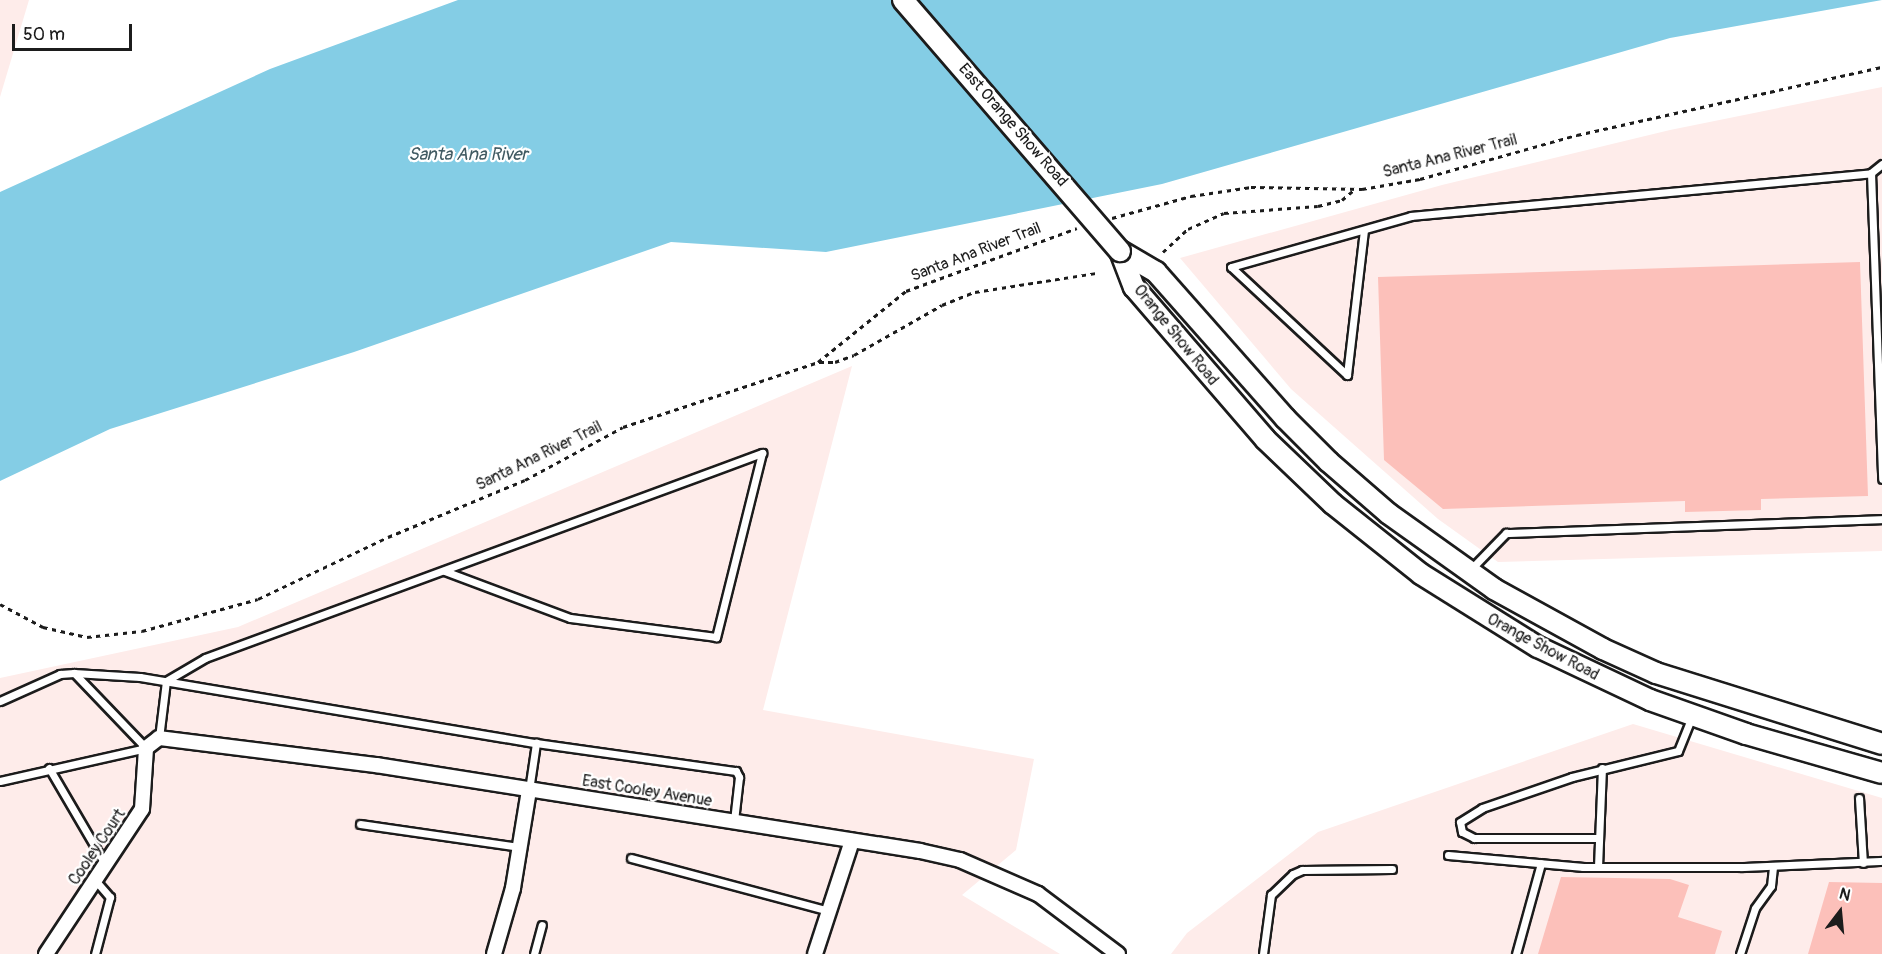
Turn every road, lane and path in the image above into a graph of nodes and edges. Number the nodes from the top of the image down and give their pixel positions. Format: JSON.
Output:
{"nodes":[{"id":1,"x":903,"y":0,"type":"edge"},
{"id":2,"x":1882,"y":67,"type":"edge"},
{"id":3,"x":1882,"y":164,"type":"edge"},
{"id":4,"x":1871,"y":173,"type":"junction"},
{"id":5,"x":1355,"y":189,"type":"junction"},
{"id":6,"x":1101,"y":221,"type":"dead end"},
{"id":7,"x":1080,"y":227,"type":"dead end"},
{"id":8,"x":1364,"y":230,"type":"junction"},
{"id":9,"x":1120,"y":251,"type":"junction"},
{"id":10,"x":1163,"y":252,"type":"dead end"},
{"id":11,"x":1096,"y":273,"type":"dead end"},
{"id":12,"x":1879,"y":326,"type":"edge"},
{"id":13,"x":818,"y":362,"type":"junction"},
{"id":14,"x":1308,"y":441,"type":"junction"},
{"id":15,"x":1289,"y":463,"type":"junction"},
{"id":16,"x":1882,"y":479,"type":"edge"},
{"id":17,"x":1882,"y":519,"type":"edge"},
{"id":18,"x":444,"y":572,"type":"junction"},
{"id":19,"x":1469,"y":572,"type":"junction"},
{"id":20,"x":0,"y":604,"type":"edge"},
{"id":21,"x":74,"y":673,"type":"junction"},
{"id":22,"x":166,"y":681,"type":"junction"},
{"id":23,"x":0,"y":701,"type":"edge"},
{"id":24,"x":1692,"y":716,"type":"junction"},
{"id":25,"x":159,"y":738,"type":"junction"},
{"id":26,"x":536,"y":743,"type":"junction"},
{"id":27,"x":1882,"y":744,"type":"edge"},
{"id":28,"x":147,"y":748,"type":"junction"},
{"id":29,"x":50,"y":768,"type":"junction"},
{"id":30,"x":1602,"y":768,"type":"junction"},
{"id":31,"x":1882,"y":773,"type":"edge"},
{"id":32,"x":0,"y":781,"type":"edge"},
{"id":33,"x":529,"y":790,"type":"junction"},
{"id":34,"x":1859,"y":798,"type":"dead end"},
{"id":35,"x":734,"y":821,"type":"junction"},
{"id":36,"x":360,"y":825,"type":"dead end"},
{"id":37,"x":1599,"y":838,"type":"junction"},
{"id":38,"x":852,"y":841,"type":"junction"},
{"id":39,"x":520,"y":847,"type":"junction"},
{"id":40,"x":1448,"y":855,"type":"dead end"},
{"id":41,"x":631,"y":858,"type":"dead end"},
{"id":42,"x":1882,"y":861,"type":"edge"},
{"id":43,"x":1540,"y":863,"type":"junction"},
{"id":44,"x":1863,"y":863,"type":"junction"},
{"id":45,"x":105,"y":865,"type":"junction"},
{"id":46,"x":1773,"y":866,"type":"junction"},
{"id":47,"x":1598,"y":867,"type":"junction"},
{"id":48,"x":1392,"y":869,"type":"dead end"},
{"id":49,"x":95,"y":880,"type":"junction"},
{"id":50,"x":829,"y":911,"type":"junction"},
{"id":51,"x":542,"y":925,"type":"dead end"},
{"id":52,"x":46,"y":954,"type":"edge"},
{"id":53,"x":95,"y":954,"type":"edge"},
{"id":54,"x":494,"y":954,"type":"edge"},
{"id":55,"x":534,"y":954,"type":"edge"},
{"id":56,"x":815,"y":954,"type":"edge"},
{"id":57,"x":1118,"y":954,"type":"edge"},
{"id":58,"x":1263,"y":954,"type":"edge"},
{"id":59,"x":1516,"y":954,"type":"edge"},
{"id":60,"x":1740,"y":954,"type":"edge"}],
"edges":[{"from":1,"to":9,"type":"main road","name":"East Orange Show Road","bridge":true},
{"from":2,"to":5,"type":"path","name":"Santa Ana River Trail"},
{"from":3,"to":4,"type":"lane"},
{"from":4,"to":8,"type":"lane"},
{"from":4,"to":12,"type":"lane"},
{"from":5,"to":6,"type":"path","name":"Santa Ana River Trail"},
{"from":5,"to":10,"type":"path"},
{"from":7,"to":13,"type":"path","name":"Santa Ana River Trail"},
{"from":8,"to":8,"type":"lane"},
{"from":9,"to":14,"type":"main road","name":"Orange Show Road"},
{"from":9,"to":15,"type":"main road","name":"Orange Show Road"},
{"from":11,"to":13,"type":"path"},
{"from":12,"to":16,"type":"lane"},
{"from":13,"to":20,"type":"path","name":"Santa Ana River Trail"},
{"from":14,"to":15,"type":"main road"},
{"from":14,"to":19,"type":"main road","name":"Orange Show Road"},
{"from":15,"to":24,"type":"main road","name":"Orange Show Road"},
{"from":17,"to":19,"type":"lane"},
{"from":18,"to":18,"type":"lane"},
{"from":18,"to":22,"type":"lane"},
{"from":19,"to":27,"type":"main road","name":"Orange Show Road"},
{"from":21,"to":22,"type":"lane"},
{"from":21,"to":23,"type":"lane"},
{"from":21,"to":28,"type":"lane"},
{"from":22,"to":25,"type":"lane"},
{"from":22,"to":26,"type":"lane"},
{"from":24,"to":30,"type":"lane"},
{"from":24,"to":31,"type":"main road","name":"Orange Show Road"},
{"from":25,"to":28,"type":"street"},
{"from":25,"to":33,"type":"street","name":"East Cooley Avenue"},
{"from":26,"to":33,"type":"lane"},
{"from":26,"to":35,"type":"lane"},
{"from":28,"to":29,"type":"lane"},
{"from":28,"to":45,"type":"street","name":"Cooley Court"},
{"from":29,"to":32,"type":"lane"},
{"from":29,"to":45,"type":"lane"},
{"from":30,"to":37,"type":"lane"},
{"from":30,"to":37,"type":"lane"},
{"from":33,"to":35,"type":"street","name":"East Cooley Avenue"},
{"from":33,"to":39,"type":"street"},
{"from":34,"to":44,"type":"lane"},
{"from":35,"to":38,"type":"street","name":"East Cooley Avenue"},
{"from":36,"to":39,"type":"lane"},
{"from":37,"to":47,"type":"lane"},
{"from":38,"to":50,"type":"street"},
{"from":38,"to":57,"type":"street","name":"East Cooley Avenue"},
{"from":39,"to":54,"type":"street"},
{"from":40,"to":43,"type":"lane"},
{"from":41,"to":50,"type":"lane"},
{"from":42,"to":44,"type":"lane"},
{"from":43,"to":47,"type":"lane"},
{"from":43,"to":59,"type":"lane"},
{"from":44,"to":46,"type":"lane"},
{"from":45,"to":49,"type":"street","name":"Cooley Court"},
{"from":46,"to":47,"type":"lane"},
{"from":46,"to":60,"type":"lane"},
{"from":48,"to":58,"type":"lane"},
{"from":49,"to":52,"type":"street","name":"Cooley Court"},
{"from":49,"to":53,"type":"lane"},
{"from":50,"to":56,"type":"street"},
{"from":51,"to":55,"type":"lane"}]}
